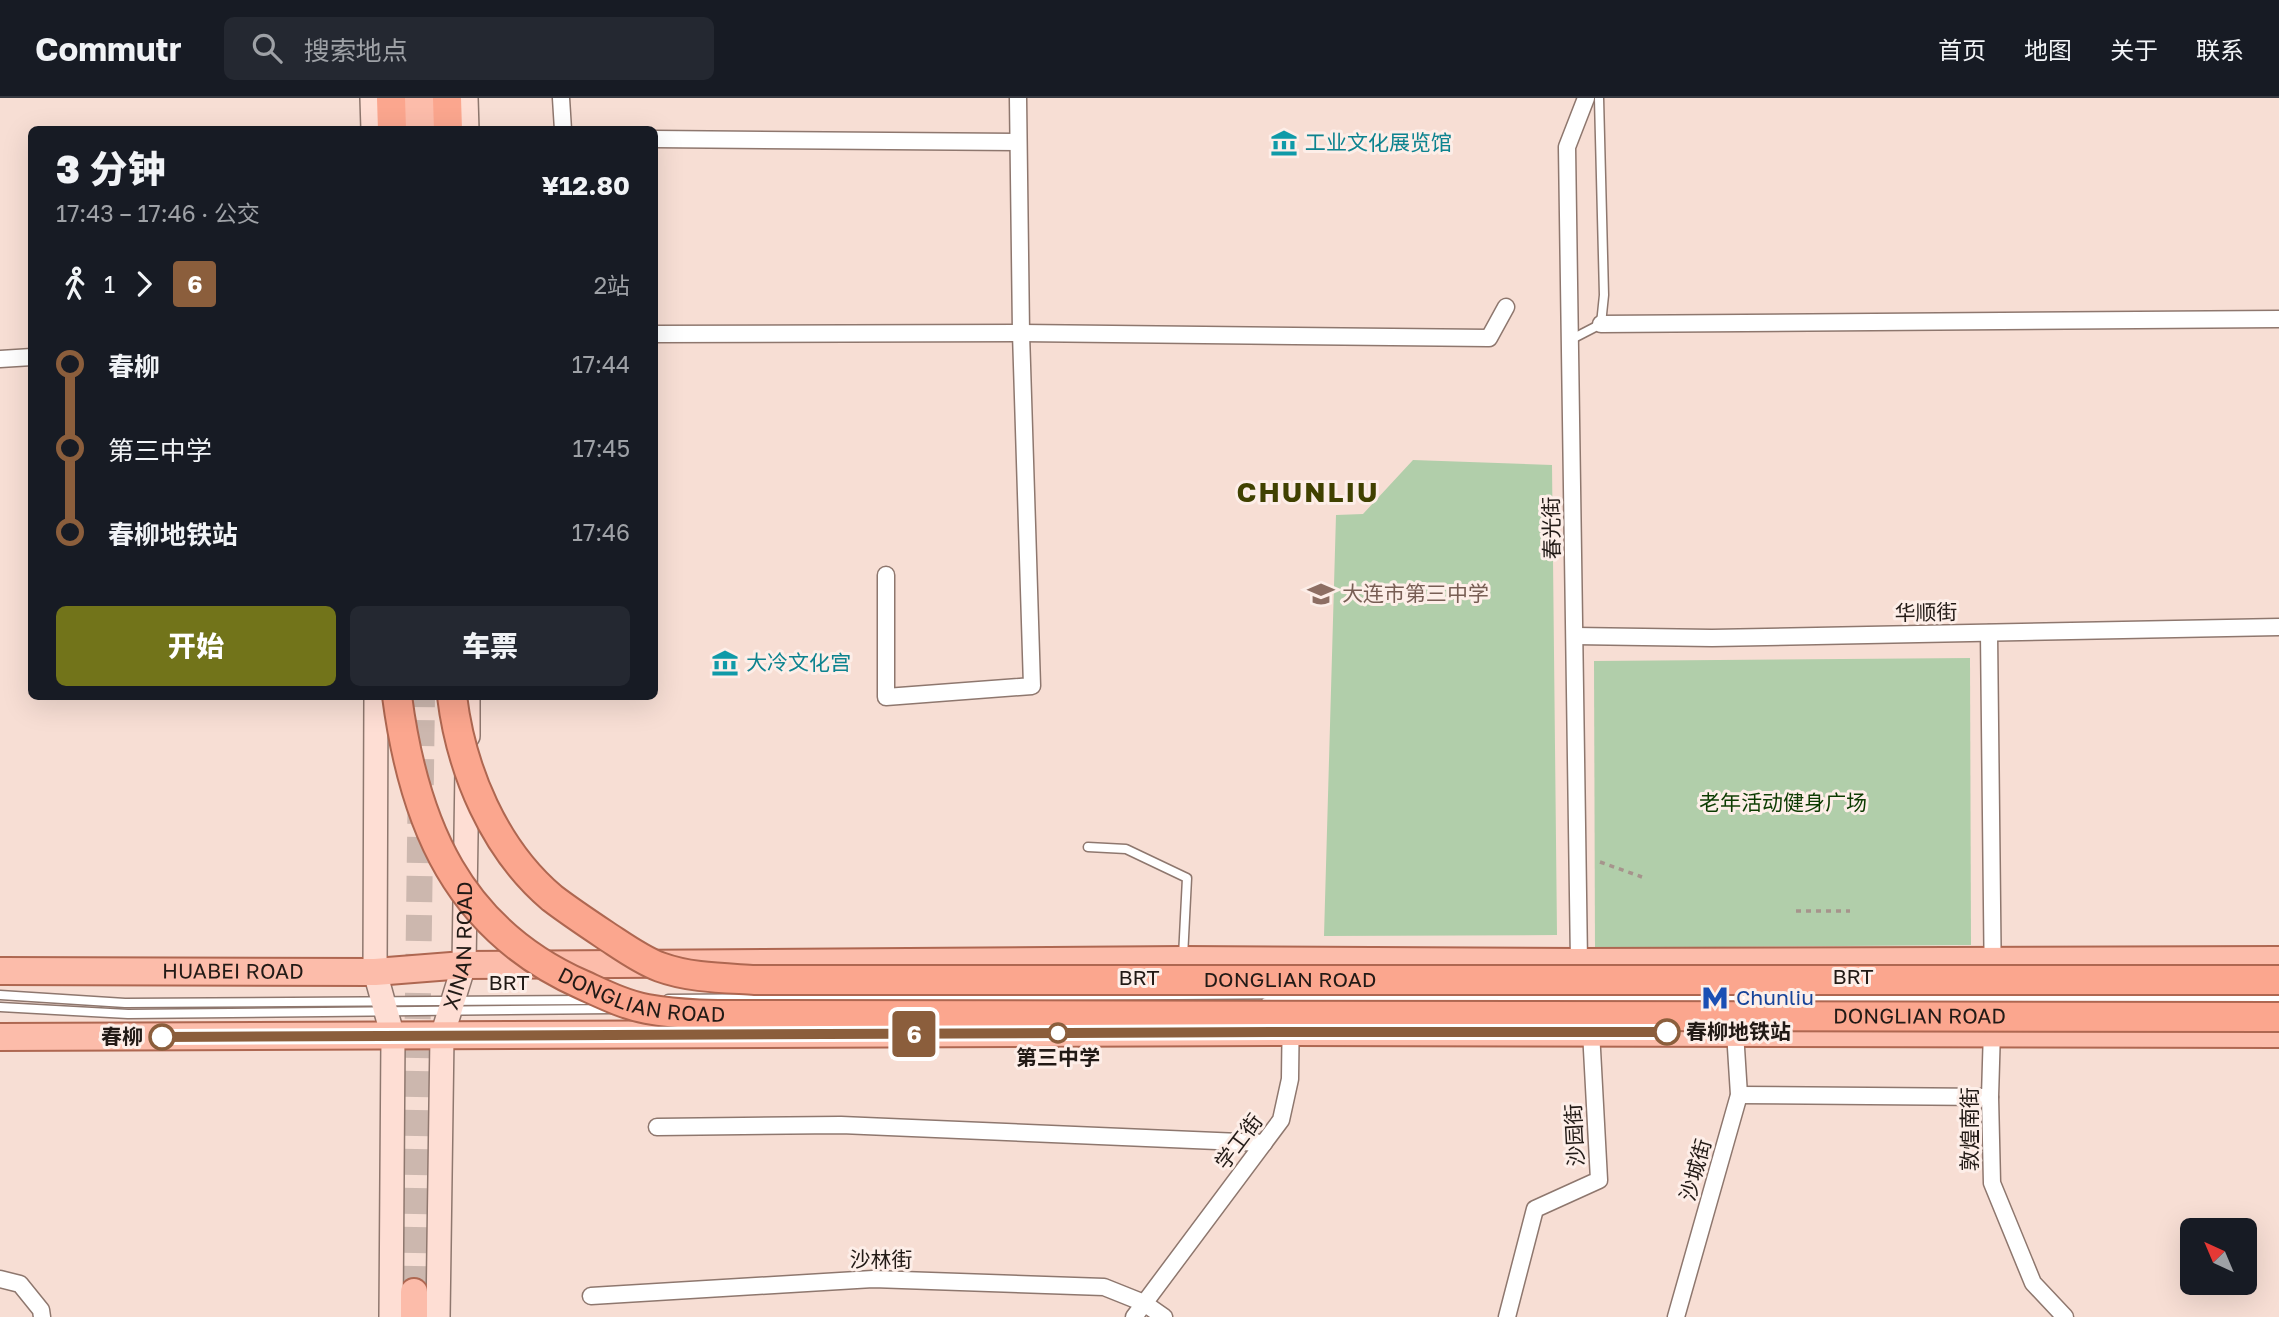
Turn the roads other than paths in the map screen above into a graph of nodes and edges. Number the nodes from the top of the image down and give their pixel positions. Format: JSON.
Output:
{"nodes":[{"id":1,"x":372,"y":98,"type":"edge"},
{"id":2,"x":391,"y":98,"type":"edge"},
{"id":3,"x":410,"y":98,"type":"edge"},
{"id":4,"x":429,"y":98,"type":"edge"},
{"id":5,"x":447,"y":98,"type":"edge"},
{"id":6,"x":466,"y":98,"type":"edge"},
{"id":7,"x":561,"y":98,"type":"edge"},
{"id":8,"x":1018,"y":98,"type":"edge"},
{"id":9,"x":1586,"y":98,"type":"edge"},
{"id":10,"x":1599,"y":98,"type":"edge"},
{"id":11,"x":373,"y":126,"type":"edge"},
{"id":12,"x":392,"y":126,"type":"edge"},
{"id":13,"x":410,"y":126,"type":"edge"},
{"id":14,"x":429,"y":126,"type":"edge"},
{"id":15,"x":448,"y":126,"type":"edge"},
{"id":16,"x":467,"y":126,"type":"edge"},
{"id":17,"x":564,"y":126,"type":"edge"},
{"id":18,"x":658,"y":139,"type":"edge"},
{"id":19,"x":1018,"y":142,"type":"junction"},
{"id":20,"x":1506,"y":307,"type":"dead end"},
{"id":21,"x":2279,"y":319,"type":"edge"},
{"id":22,"x":1601,"y":324,"type":"junction"},
{"id":23,"x":1021,"y":333,"type":"junction"},
{"id":24,"x":658,"y":334,"type":"edge"},
{"id":25,"x":1570,"y":340,"type":"junction"},
{"id":26,"x":28,"y":357,"type":"edge"},
{"id":27,"x":0,"y":359,"type":"edge"},
{"id":28,"x":886,"y":575,"type":"dead end"},
{"id":29,"x":2279,"y":627,"type":"edge"},
{"id":30,"x":1989,"y":633,"type":"junction"},
{"id":31,"x":1574,"y":636,"type":"junction"},
{"id":32,"x":376,"y":700,"type":"edge"},
{"id":33,"x":398,"y":700,"type":"edge"},
{"id":34,"x":452,"y":700,"type":"edge"},
{"id":35,"x":468,"y":700,"type":"edge"},
{"id":36,"x":1088,"y":848,"type":"dead end"},
{"id":37,"x":1183,"y":960,"type":"junction"},
{"id":38,"x":1295,"y":960,"type":"junction"},
{"id":39,"x":2279,"y":960,"type":"edge"},
{"id":40,"x":1578,"y":962,"type":"junction"},
{"id":41,"x":1993,"y":962,"type":"junction"},
{"id":42,"x":464,"y":965,"type":"junction"},
{"id":43,"x":0,"y":971,"type":"edge"},
{"id":44,"x":375,"y":972,"type":"junction"},
{"id":45,"x":2279,"y":980,"type":"edge"},
{"id":46,"x":0,"y":995,"type":"edge"},
{"id":47,"x":2279,"y":995,"type":"edge"},
{"id":48,"x":1292,"y":998,"type":"junction"},
{"id":49,"x":1993,"y":998,"type":"junction"},
{"id":50,"x":649,"y":999,"type":"dead end"},
{"id":51,"x":663,"y":999,"type":"dead end"},
{"id":52,"x":2279,"y":1001,"type":"edge"},
{"id":53,"x":452,"y":1006,"type":"junction"},
{"id":54,"x":0,"y":1007,"type":"edge"},
{"id":55,"x":387,"y":1016,"type":"junction"},
{"id":56,"x":2279,"y":1017,"type":"edge"},
{"id":57,"x":1591,"y":1031,"type":"junction"},
{"id":58,"x":1291,"y":1032,"type":"junction"},
{"id":59,"x":1735,"y":1032,"type":"junction"},
{"id":60,"x":1992,"y":1034,"type":"junction"},
{"id":61,"x":2279,"y":1034,"type":"edge"},
{"id":62,"x":443,"y":1036,"type":"junction"},
{"id":63,"x":0,"y":1037,"type":"edge"},
{"id":64,"x":1739,"y":1095,"type":"junction"},
{"id":65,"x":1990,"y":1097,"type":"junction"},
{"id":66,"x":657,"y":1127,"type":"dead end"},
{"id":67,"x":1264,"y":1143,"type":"junction"},
{"id":68,"x":0,"y":1279,"type":"edge"},
{"id":69,"x":591,"y":1296,"type":"dead end"},
{"id":70,"x":1144,"y":1303,"type":"junction"},
{"id":71,"x":42,"y":1317,"type":"edge"},
{"id":72,"x":391,"y":1317,"type":"edge"},
{"id":73,"x":438,"y":1317,"type":"edge"},
{"id":74,"x":1134,"y":1317,"type":"edge"},
{"id":75,"x":1164,"y":1317,"type":"edge"},
{"id":76,"x":1507,"y":1317,"type":"edge"},
{"id":77,"x":1676,"y":1317,"type":"edge"},
{"id":78,"x":2065,"y":1317,"type":"edge"}],
"edges":[{"from":1,"to":11,"type":"main road"},
{"from":2,"to":12,"type":"highway"},
{"from":3,"to":13,"type":"main road"},
{"from":4,"to":14,"type":"main road"},
{"from":5,"to":15,"type":"highway"},
{"from":6,"to":16,"type":"main road"},
{"from":7,"to":17,"type":"street"},
{"from":8,"to":19,"type":"street"},
{"from":9,"to":25,"type":"street","name":"春光街"},
{"from":10,"to":22,"type":"lane"},
{"from":18,"to":19,"type":"street"},
{"from":19,"to":23,"type":"street"},
{"from":20,"to":23,"type":"street"},
{"from":21,"to":22,"type":"street"},
{"from":22,"to":25,"type":"lane"},
{"from":23,"to":24,"type":"street"},
{"from":23,"to":28,"type":"street"},
{"from":25,"to":31,"type":"street","name":"春光街"},
{"from":26,"to":27,"type":"street"},
{"from":29,"to":30,"type":"street","name":"华顺街"},
{"from":30,"to":31,"type":"street","name":"华顺街"},
{"from":30,"to":41,"type":"street","name":"敦煌南街"},
{"from":31,"to":40,"type":"street","name":"春光街"},
{"from":32,"to":44,"type":"main road"},
{"from":33,"to":56,"type":"highway","name":"DONGLIAN ROAD","bridge":true},
{"from":34,"to":45,"type":"highway","name":"DONGLIAN ROAD","bridge":true},
{"from":35,"to":42,"type":"main road","name":"XINAN ROAD"},
{"from":36,"to":37,"type":"lane"},
{"from":37,"to":38,"type":"main road","name":"HUABEI ROAD"},
{"from":37,"to":42,"type":"main road","name":"HUABEI ROAD"},
{"from":38,"to":40,"type":"main road","name":"HUABEI ROAD"},
{"from":38,"to":48,"type":"street","name":"学工街"},
{"from":39,"to":41,"type":"main road","name":"HUABEI ROAD"},
{"from":40,"to":41,"type":"main road","name":"HUABEI ROAD"},
{"from":41,"to":49,"type":"street","name":"敦煌南街"},
{"from":42,"to":44,"type":"main road","name":"HUABEI ROAD"},
{"from":42,"to":53,"type":"main road","name":"XINAN ROAD"},
{"from":43,"to":44,"type":"main road","name":"HUABEI ROAD"},
{"from":44,"to":55,"type":"main road"},
{"from":46,"to":55,"type":"lane","name":"BRT"},
{"from":47,"to":49,"type":"lane","name":"BRT"},
{"from":48,"to":49,"type":"lane","name":"BRT"},
{"from":48,"to":51,"type":"lane","name":"BRT"},
{"from":48,"to":53,"type":"lane","name":"BRT"},
{"from":48,"to":58,"type":"street","name":"学工街"},
{"from":49,"to":52,"type":"lane","name":"BRT"},
{"from":49,"to":60,"type":"street","name":"敦煌南街"},
{"from":50,"to":53,"type":"lane","name":"BRT"},
{"from":53,"to":55,"type":"lane","name":"BRT"},
{"from":53,"to":62,"type":"main road","name":"XINAN ROAD"},
{"from":54,"to":55,"type":"lane","name":"BRT"},
{"from":55,"to":62,"type":"main road"},
{"from":55,"to":63,"type":"main road"},
{"from":55,"to":72,"type":"main road"},
{"from":57,"to":58,"type":"main road"},
{"from":57,"to":59,"type":"main road"},
{"from":57,"to":76,"type":"street","name":"沙园街"},
{"from":58,"to":62,"type":"main road"},
{"from":58,"to":67,"type":"street","name":"学工街"},
{"from":59,"to":60,"type":"main road"},
{"from":59,"to":64,"type":"street","name":"沙城街"},
{"from":60,"to":61,"type":"main road"},
{"from":60,"to":65,"type":"street","name":"敦煌南街"},
{"from":62,"to":73,"type":"main road","name":"XINAN ROAD"},
{"from":64,"to":65,"type":"street"},
{"from":64,"to":77,"type":"street","name":"沙城街"},
{"from":65,"to":78,"type":"street","name":"敦煌南街"},
{"from":66,"to":67,"type":"street"},
{"from":67,"to":70,"type":"street","name":"学工街"},
{"from":68,"to":71,"type":"street"},
{"from":69,"to":70,"type":"street","name":"沙林街"},
{"from":70,"to":74,"type":"street","name":"学工街"},
{"from":70,"to":75,"type":"street","name":"沙林街"}]}
